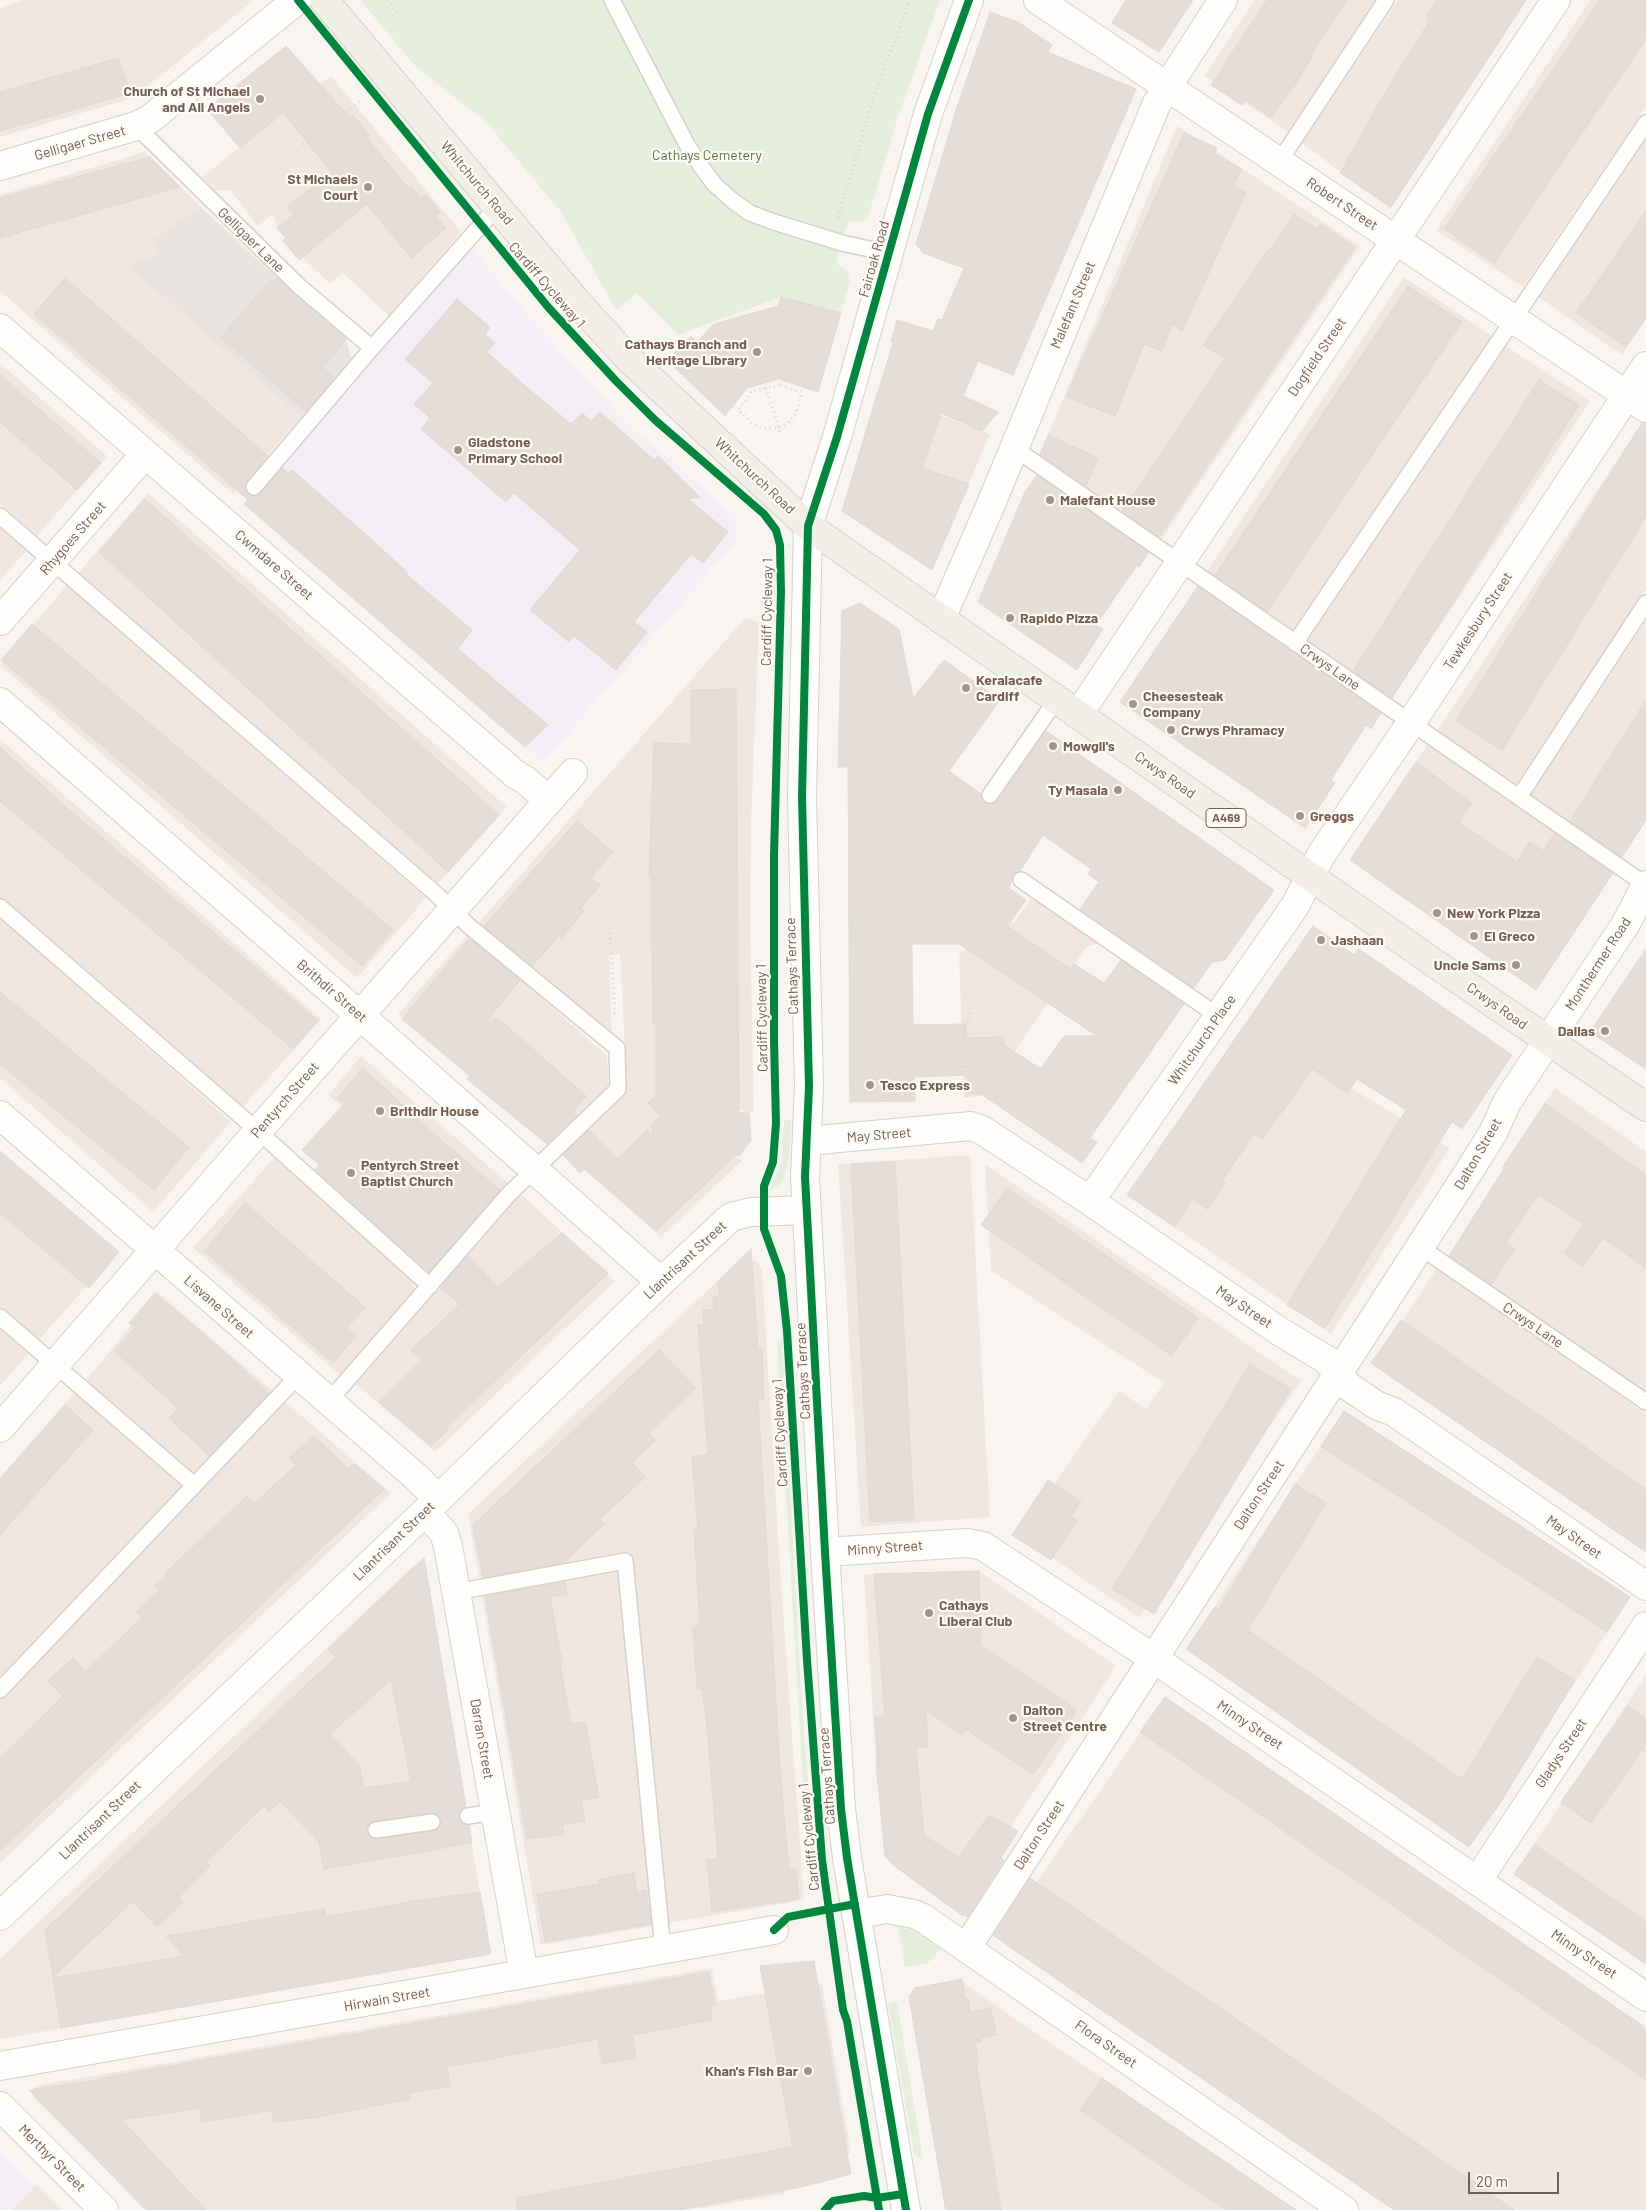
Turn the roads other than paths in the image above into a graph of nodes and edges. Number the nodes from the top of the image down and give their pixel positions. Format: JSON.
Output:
{"nodes":[{"id":1,"x":297,"y":0,"type":"edge"},
{"id":2,"x":324,"y":0,"type":"edge"},
{"id":3,"x":612,"y":0,"type":"edge"},
{"id":4,"x":969,"y":0,"type":"edge"},
{"id":5,"x":1038,"y":0,"type":"edge"},
{"id":6,"x":1223,"y":0,"type":"edge"},
{"id":7,"x":1386,"y":0,"type":"edge"},
{"id":8,"x":1556,"y":0,"type":"edge"},
{"id":9,"x":1167,"y":87,"type":"junction"},
{"id":10,"x":1646,"y":123,"type":"edge"},
{"id":11,"x":136,"y":126,"type":"junction"},
{"id":12,"x":1279,"y":162,"type":"junction"},
{"id":13,"x":0,"y":166,"type":"edge"},
{"id":14,"x":497,"y":208,"type":"junction"},
{"id":15,"x":1396,"y":240,"type":"junction"},
{"id":16,"x":888,"y":253,"type":"junction"},
{"id":17,"x":1512,"y":319,"type":"junction"},
{"id":18,"x":0,"y":328,"type":"edge"},
{"id":19,"x":372,"y":348,"type":"junction"},
{"id":20,"x":1646,"y":366,"type":"edge"},
{"id":21,"x":1636,"y":402,"type":"edge"},
{"id":22,"x":1014,"y":448,"type":"junction"},
{"id":23,"x":145,"y":454,"type":"junction"},
{"id":24,"x":254,"y":487,"type":"dead end"},
{"id":25,"x":0,"y":516,"type":"edge"},
{"id":26,"x":808,"y":526,"type":"junction"},
{"id":27,"x":52,"y":561,"type":"junction"},
{"id":28,"x":1180,"y":562,"type":"junction"},
{"id":29,"x":1646,"y":603,"type":"edge"},
{"id":30,"x":941,"y":619,"type":"junction"},
{"id":31,"x":0,"y":621,"type":"edge"},
{"id":32,"x":1295,"y":642,"type":"junction"},
{"id":33,"x":0,"y":702,"type":"edge"},
{"id":34,"x":1067,"y":707,"type":"junction"},
{"id":35,"x":1410,"y":723,"type":"junction"},
{"id":36,"x":573,"y":774,"type":"dead end"},
{"id":37,"x":990,"y":795,"type":"dead end"},
{"id":38,"x":1519,"y":797,"type":"junction"},
{"id":39,"x":549,"y":800,"type":"junction"},
{"id":40,"x":1311,"y":876,"type":"junction"},
{"id":41,"x":1021,"y":880,"type":"dead end"},
{"id":42,"x":1646,"y":885,"type":"edge"},
{"id":43,"x":0,"y":907,"type":"edge"},
{"id":44,"x":452,"y":910,"type":"junction"},
{"id":45,"x":360,"y":1016,"type":"junction"},
{"id":46,"x":1218,"y":1016,"type":"junction"},
{"id":47,"x":1548,"y":1042,"type":"junction"},
{"id":48,"x":1646,"y":1107,"type":"edge"},
{"id":49,"x":0,"y":1115,"type":"edge"},
{"id":50,"x":258,"y":1131,"type":"junction"},
{"id":51,"x":807,"y":1142,"type":"junction"},
{"id":52,"x":535,"y":1169,"type":"junction"},
{"id":53,"x":1090,"y":1201,"type":"junction"},
{"id":54,"x":806,"y":1210,"type":"junction"},
{"id":55,"x":1420,"y":1247,"type":"junction"},
{"id":56,"x":155,"y":1250,"type":"junction"},
{"id":57,"x":661,"y":1282,"type":"junction"},
{"id":58,"x":430,"y":1286,"type":"junction"},
{"id":59,"x":0,"y":1317,"type":"edge"},
{"id":60,"x":55,"y":1365,"type":"junction"},
{"id":61,"x":1338,"y":1373,"type":"junction"},
{"id":62,"x":298,"y":1376,"type":"junction"},
{"id":63,"x":329,"y":1401,"type":"junction"},
{"id":64,"x":1646,"y":1402,"type":"edge"},
{"id":65,"x":0,"y":1428,"type":"edge"},
{"id":66,"x":194,"y":1485,"type":"junction"},
{"id":67,"x":431,"y":1505,"type":"junction"},
{"id":68,"x":825,"y":1552,"type":"junction"},
{"id":69,"x":1646,"y":1586,"type":"edge"},
{"id":70,"x":456,"y":1592,"type":"junction"},
{"id":71,"x":1646,"y":1626,"type":"edge"},
{"id":72,"x":1153,"y":1658,"type":"junction"},
{"id":73,"x":0,"y":1690,"type":"edge"},
{"id":74,"x":495,"y":1812,"type":"junction"},
{"id":75,"x":468,"y":1816,"type":"dead end"},
{"id":76,"x":432,"y":1822,"type":"dead end"},
{"id":77,"x":376,"y":1830,"type":"dead end"},
{"id":78,"x":1477,"y":1881,"type":"junction"},
{"id":79,"x":856,"y":1914,"type":"junction"},
{"id":80,"x":0,"y":1916,"type":"edge"},
{"id":81,"x":774,"y":1930,"type":"dead end"},
{"id":82,"x":967,"y":1947,"type":"junction"},
{"id":83,"x":663,"y":1950,"type":"junction"},
{"id":84,"x":524,"y":1974,"type":"junction"},
{"id":85,"x":1646,"y":1997,"type":"edge"},
{"id":86,"x":0,"y":2066,"type":"edge"},
{"id":87,"x":0,"y":2106,"type":"edge"},
{"id":88,"x":104,"y":2210,"type":"edge"},
{"id":89,"x":906,"y":2210,"type":"edge"},
{"id":90,"x":1344,"y":2210,"type":"edge"}],
"edges":[{"from":1,"to":11,"type":"street","name":"Gelligaer Street"},
{"from":2,"to":14,"type":"main road","name":"Whitchurch Road","number":"A469"},
{"from":3,"to":16,"type":"lane"},
{"from":4,"to":16,"type":"street","name":"Fairoak Road"},
{"from":5,"to":9,"type":"street","name":"Robert Street"},
{"from":6,"to":9,"type":"street","name":"Malefant Street"},
{"from":7,"to":12,"type":"lane"},
{"from":8,"to":15,"type":"street","name":"Dogfield Street"},
{"from":9,"to":12,"type":"street","name":"Robert Street"},
{"from":9,"to":22,"type":"street","name":"Malefant Street"},
{"from":10,"to":17,"type":"lane"},
{"from":11,"to":13,"type":"street","name":"Gelligaer Street"},
{"from":11,"to":19,"type":"lane","name":"Gelligaer Lane"},
{"from":12,"to":15,"type":"street","name":"Robert Street"},
{"from":14,"to":19,"type":"lane"},
{"from":14,"to":26,"type":"main road","name":"Whitchurch Road","number":"A469"},
{"from":15,"to":17,"type":"street","name":"Robert Street"},
{"from":15,"to":28,"type":"street","name":"Dogfield Street"},
{"from":16,"to":26,"type":"street","name":"Fairoak Road"},
{"from":17,"to":21,"type":"street","name":"Robert Street"},
{"from":17,"to":32,"type":"lane"},
{"from":18,"to":23,"type":"street","name":"Cwmdare Street"},
{"from":19,"to":24,"type":"lane"},
{"from":20,"to":21,"type":"street","name":"Tewkesbury Street"},
{"from":21,"to":35,"type":"street","name":"Tewkesbury Street"},
{"from":22,"to":28,"type":"lane","name":"Crwys Lane"},
{"from":22,"to":30,"type":"street","name":"Malefant Street"},
{"from":23,"to":27,"type":"street","name":"Rhygoes Street"},
{"from":23,"to":39,"type":"street","name":"Cwmdare Street"},
{"from":25,"to":27,"type":"lane"},
{"from":26,"to":30,"type":"main road","name":"Crwys Road","number":"A469"},
{"from":26,"to":51,"type":"street","name":"Cathays Terrace"},
{"from":27,"to":31,"type":"street","name":"Rhygoes Street"},
{"from":27,"to":44,"type":"lane"},
{"from":28,"to":32,"type":"lane","name":"Crwys Lane"},
{"from":28,"to":34,"type":"street","name":"Dogfield Street"},
{"from":29,"to":38,"type":"lane"},
{"from":30,"to":34,"type":"main road","name":"Crwys Road","number":"A469"},
{"from":32,"to":35,"type":"lane","name":"Crwys Lane"},
{"from":33,"to":45,"type":"street","name":"Brithdir Street"},
{"from":34,"to":37,"type":"lane"},
{"from":34,"to":40,"type":"main road","name":"Crwys Road","number":"A469"},
{"from":35,"to":38,"type":"lane","name":"Crwys Lane"},
{"from":35,"to":40,"type":"street","name":"Tewkesbury Street"},
{"from":36,"to":39,"type":"street","name":"Pentyrch Street"},
{"from":38,"to":42,"type":"lane","name":"Crwys Lane"},
{"from":39,"to":44,"type":"street","name":"Pentyrch Street"},
{"from":40,"to":46,"type":"street","name":"Whitchurch Place"},
{"from":40,"to":47,"type":"main road","name":"Crwys Road","number":"A469"},
{"from":41,"to":46,"type":"lane"},
{"from":42,"to":47,"type":"street","name":"Monthermer Road"},
{"from":43,"to":50,"type":"lane"},
{"from":44,"to":45,"type":"street","name":"Pentyrch Street"},
{"from":44,"to":52,"type":"lane"},
{"from":45,"to":50,"type":"street","name":"Pentyrch Street"},
{"from":45,"to":52,"type":"street","name":"Brithdir Street"},
{"from":46,"to":53,"type":"street","name":"Whitchurch Place"},
{"from":47,"to":48,"type":"main road","name":"Crwys Road","number":"A469"},
{"from":47,"to":55,"type":"street","name":"Dalton Street"},
{"from":49,"to":56,"type":"street","name":"Lisvane Street"},
{"from":50,"to":56,"type":"street","name":"Pentyrch Street"},
{"from":50,"to":58,"type":"lane"},
{"from":51,"to":53,"type":"street","name":"May Street"},
{"from":51,"to":54,"type":"street","name":"Cathays Terrace"},
{"from":52,"to":57,"type":"street","name":"Brithdir Street"},
{"from":52,"to":58,"type":"lane"},
{"from":53,"to":61,"type":"street","name":"May Street"},
{"from":54,"to":57,"type":"street","name":"Llantrisant Street"},
{"from":54,"to":68,"type":"street","name":"Cathays Terrace"},
{"from":55,"to":61,"type":"street","name":"Dalton Street"},
{"from":55,"to":64,"type":"lane","name":"Crwys Lane"},
{"from":56,"to":60,"type":"street","name":"Pentyrch Street"},
{"from":56,"to":62,"type":"street","name":"Lisvane Street"},
{"from":57,"to":67,"type":"street","name":"Llantrisant Street"},
{"from":58,"to":63,"type":"lane"},
{"from":59,"to":60,"type":"lane"},
{"from":60,"to":65,"type":"street","name":"Pentyrch Street"},
{"from":60,"to":66,"type":"lane"},
{"from":61,"to":69,"type":"street","name":"May Street"},
{"from":61,"to":72,"type":"street","name":"Dalton Street"},
{"from":62,"to":63,"type":"street","name":"Lisvane Street"},
{"from":62,"to":66,"type":"lane"},
{"from":63,"to":67,"type":"street","name":"Lisvane Street"},
{"from":66,"to":73,"type":"lane"},
{"from":67,"to":70,"type":"street","name":"Darran Street"},
{"from":67,"to":80,"type":"street","name":"Llantrisant Street"},
{"from":68,"to":72,"type":"street","name":"Minny Street"},
{"from":68,"to":79,"type":"street","name":"Cathays Terrace"},
{"from":70,"to":74,"type":"street","name":"Darran Street"},
{"from":70,"to":83,"type":"lane"},
{"from":71,"to":78,"type":"street","name":"Gladys Street"},
{"from":72,"to":78,"type":"street","name":"Minny Street"},
{"from":72,"to":82,"type":"street","name":"Dalton Street"},
{"from":74,"to":75,"type":"lane"},
{"from":74,"to":84,"type":"street","name":"Darran Street"},
{"from":76,"to":77,"type":"lane"},
{"from":78,"to":85,"type":"street","name":"Minny Street"},
{"from":79,"to":82,"type":"street","name":"Flora Street"},
{"from":79,"to":89,"type":"street","name":"Cathays Terrace"},
{"from":81,"to":83,"type":"street","name":"Hirwain Street"},
{"from":82,"to":90,"type":"street","name":"Flora Street"},
{"from":83,"to":84,"type":"street","name":"Hirwain Street"},
{"from":84,"to":86,"type":"street","name":"Hirwain Street"},
{"from":87,"to":88,"type":"street","name":"Merthyr Street"}]}
